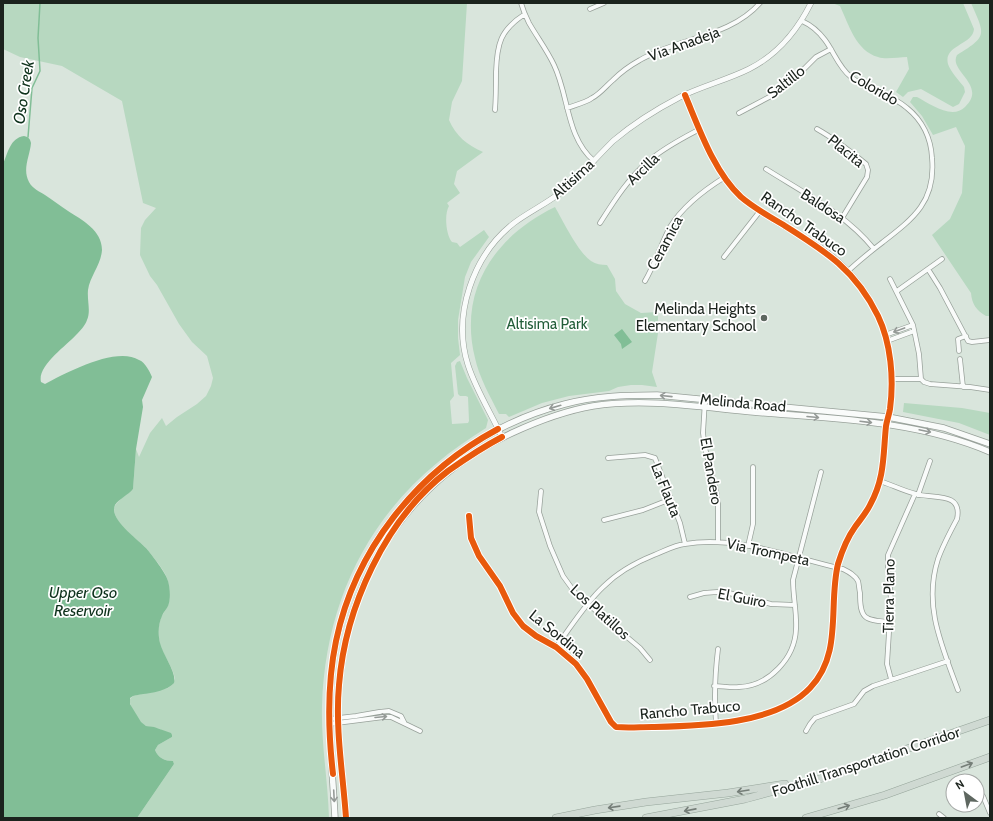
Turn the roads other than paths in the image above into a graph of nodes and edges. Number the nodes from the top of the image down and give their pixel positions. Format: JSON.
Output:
{"nodes":[{"id":1,"x":521,"y":3,"type":"edge"},
{"id":2,"x":604,"y":3,"type":"edge"},
{"id":3,"x":760,"y":3,"type":"edge"},
{"id":4,"x":811,"y":3,"type":"edge"},
{"id":5,"x":590,"y":9,"type":"dead end"},
{"id":6,"x":525,"y":14,"type":"junction"},
{"id":7,"x":802,"y":21,"type":"junction"},
{"id":8,"x":831,"y":49,"type":"junction"},
{"id":9,"x":685,"y":95,"type":"junction"},
{"id":10,"x":567,"y":108,"type":"junction"},
{"id":11,"x":495,"y":110,"type":"dead end"},
{"id":12,"x":739,"y":113,"type":"dead end"},
{"id":13,"x":700,"y":129,"type":"junction"},
{"id":14,"x":817,"y":129,"type":"dead end"},
{"id":15,"x":594,"y":160,"type":"junction"},
{"id":16,"x":766,"y":169,"type":"dead end"},
{"id":17,"x":725,"y":177,"type":"junction"},
{"id":18,"x":760,"y":211,"type":"junction"},
{"id":19,"x":842,"y":218,"type":"junction"},
{"id":20,"x":600,"y":223,"type":"dead end"},
{"id":21,"x":874,"y":249,"type":"junction"},
{"id":22,"x":724,"y":257,"type":"dead end"},
{"id":23,"x":942,"y":259,"type":"dead end"},
{"id":24,"x":928,"y":269,"type":"junction"},
{"id":25,"x":848,"y":271,"type":"junction"},
{"id":26,"x":890,"y":279,"type":"dead end"},
{"id":27,"x":645,"y":281,"type":"dead end"},
{"id":28,"x":897,"y":291,"type":"junction"},
{"id":29,"x":913,"y":325,"type":"junction"},
{"id":30,"x":914,"y":331,"type":"junction"},
{"id":31,"x":885,"y":335,"type":"junction"},
{"id":32,"x":966,"y":336,"type":"junction"},
{"id":33,"x":990,"y":340,"type":"edge"},
{"id":34,"x":887,"y":341,"type":"junction"},
{"id":35,"x":959,"y":351,"type":"dead end"},
{"id":36,"x":960,"y":359,"type":"dead end"},
{"id":37,"x":891,"y":379,"type":"junction"},
{"id":38,"x":921,"y":379,"type":"junction"},
{"id":39,"x":963,"y":387,"type":"junction"},
{"id":40,"x":990,"y":390,"type":"edge"},
{"id":41,"x":705,"y":400,"type":"junction"},
{"id":42,"x":705,"y":408,"type":"junction"},
{"id":43,"x":888,"y":417,"type":"junction"},
{"id":44,"x":886,"y":424,"type":"junction"},
{"id":45,"x":498,"y":429,"type":"junction"},
{"id":46,"x":502,"y":437,"type":"junction"},
{"id":47,"x":990,"y":444,"type":"edge"},
{"id":48,"x":990,"y":452,"type":"edge"},
{"id":49,"x":608,"y":458,"type":"dead end"},
{"id":50,"x":930,"y":461,"type":"dead end"},
{"id":51,"x":753,"y":467,"type":"dead end"},
{"id":52,"x":821,"y":472,"type":"dead end"},
{"id":53,"x":880,"y":481,"type":"junction"},
{"id":54,"x":541,"y":492,"type":"dead end"},
{"id":55,"x":916,"y":494,"type":"junction"},
{"id":56,"x":671,"y":499,"type":"junction"},
{"id":57,"x":469,"y":516,"type":"dead end"},
{"id":58,"x":604,"y":520,"type":"dead end"},
{"id":59,"x":718,"y":542,"type":"junction"},
{"id":60,"x":685,"y":544,"type":"junction"},
{"id":61,"x":748,"y":546,"type":"junction"},
{"id":62,"x":798,"y":558,"type":"junction"},
{"id":63,"x":837,"y":567,"type":"junction"},
{"id":64,"x":690,"y":597,"type":"dead end"},
{"id":65,"x":588,"y":603,"type":"junction"},
{"id":66,"x":795,"y":605,"type":"junction"},
{"id":67,"x":889,"y":622,"type":"junction"},
{"id":68,"x":556,"y":647,"type":"junction"},
{"id":69,"x":718,"y":649,"type":"dead end"},
{"id":70,"x":650,"y":660,"type":"dead end"},
{"id":71,"x":948,"y":661,"type":"junction"},
{"id":72,"x":891,"y":680,"type":"junction"},
{"id":73,"x":714,"y":686,"type":"junction"},
{"id":74,"x":958,"y":690,"type":"dead end"},
{"id":75,"x":338,"y":720,"type":"junction"},
{"id":76,"x":990,"y":720,"type":"edge"},
{"id":77,"x":330,"y":721,"type":"junction"},
{"id":78,"x":716,"y":723,"type":"junction"},
{"id":79,"x":616,"y":727,"type":"joint"},
{"id":80,"x":806,"y":731,"type":"dead end"},
{"id":81,"x":420,"y":732,"type":"dead end"},
{"id":82,"x":990,"y":757,"type":"edge"},
{"id":83,"x":823,"y":778,"type":"junction"},
{"id":84,"x":985,"y":801,"type":"edge"},
{"id":85,"x":990,"y":813,"type":"edge"},
{"id":86,"x":939,"y":814,"type":"dead end"},
{"id":87,"x":335,"y":818,"type":"edge"},
{"id":88,"x":346,"y":818,"type":"edge"},
{"id":89,"x":556,"y":818,"type":"edge"},
{"id":90,"x":646,"y":818,"type":"edge"},
{"id":91,"x":806,"y":818,"type":"edge"},
{"id":92,"x":944,"y":818,"type":"edge"}],
"edges":[{"from":1,"to":6,"type":"street"},
{"from":2,"to":5,"type":"street"},
{"from":3,"to":10,"type":"street","name":"Via Anadeja"},
{"from":4,"to":7,"type":"street","name":"Altisima"},
{"from":6,"to":10,"type":"street"},
{"from":6,"to":11,"type":"street"},
{"from":7,"to":8,"type":"street","name":"Colorido"},
{"from":7,"to":9,"type":"street","name":"Altisima"},
{"from":8,"to":12,"type":"street","name":"Saltillo"},
{"from":8,"to":21,"type":"street","name":"Colorido"},
{"from":9,"to":13,"type":"street","name":"Rancho Trabuco"},
{"from":9,"to":15,"type":"street","name":"Altisima"},
{"from":10,"to":15,"type":"street"},
{"from":13,"to":17,"type":"street","name":"Rancho Trabuco"},
{"from":13,"to":20,"type":"street","name":"Arcilla"},
{"from":14,"to":19,"type":"street","name":"Placita"},
{"from":15,"to":45,"type":"street","name":"Altisima"},
{"from":16,"to":19,"type":"street","name":"Baldosa"},
{"from":17,"to":18,"type":"street","name":"Rancho Trabuco"},
{"from":17,"to":27,"type":"street","name":"Ceramica"},
{"from":18,"to":22,"type":"street"},
{"from":18,"to":25,"type":"street","name":"Rancho Trabuco"},
{"from":19,"to":21,"type":"street","name":"Baldosa"},
{"from":21,"to":25,"type":"street","name":"Colorido"},
{"from":23,"to":24,"type":"street"},
{"from":24,"to":28,"type":"street"},
{"from":24,"to":32,"type":"street"},
{"from":25,"to":31,"type":"street","name":"Rancho Trabuco"},
{"from":26,"to":28,"type":"street"},
{"from":28,"to":29,"type":"street"},
{"from":29,"to":30,"type":"street"},
{"from":29,"to":31,"type":"street","one_way":true},
{"from":30,"to":34,"type":"street"},
{"from":30,"to":38,"type":"street"},
{"from":31,"to":34,"type":"street","name":"Rancho Trabuco"},
{"from":32,"to":33,"type":"street"},
{"from":32,"to":35,"type":"street"},
{"from":34,"to":37,"type":"street","name":"Rancho Trabuco"},
{"from":36,"to":39,"type":"street"},
{"from":37,"to":38,"type":"street"},
{"from":37,"to":43,"type":"street","name":"Rancho Trabuco"},
{"from":38,"to":39,"type":"street"},
{"from":39,"to":40,"type":"street"},
{"from":41,"to":42,"type":"street","name":"El Pandero"},
{"from":41,"to":43,"type":"main road","name":"Melinda Road"},
{"from":41,"to":45,"type":"main road","name":"Melinda Road","one_way":true},
{"from":42,"to":44,"type":"main road","name":"Melinda Road","one_way":true},
{"from":42,"to":46,"type":"main road","name":"Melinda Road"},
{"from":42,"to":59,"type":"street","name":"El Pandero"},
{"from":43,"to":44,"type":"street","name":"Rancho Trabuco"},
{"from":43,"to":47,"type":"main road","name":"Melinda Road"},
{"from":44,"to":48,"type":"main road","name":"Melinda Road","one_way":true},
{"from":44,"to":53,"type":"street","name":"Rancho Trabuco"},
{"from":45,"to":46,"type":"street","name":"Altisima"},
{"from":45,"to":77,"type":"main road","name":"Melinda Road"},
{"from":46,"to":75,"type":"main road","name":"Melinda Road"},
{"from":49,"to":56,"type":"street","name":"La Flauta"},
{"from":50,"to":55,"type":"street","name":"Tierra Plano"},
{"from":51,"to":61,"type":"street"},
{"from":52,"to":62,"type":"street"},
{"from":53,"to":55,"type":"street"},
{"from":53,"to":63,"type":"street","name":"Rancho Trabuco"},
{"from":54,"to":65,"type":"street","name":"Los Platillos"},
{"from":55,"to":67,"type":"street","name":"Tierra Plano"},
{"from":55,"to":71,"type":"street"},
{"from":56,"to":58,"type":"street"},
{"from":56,"to":60,"type":"street","name":"La Flauta"},
{"from":57,"to":68,"type":"street","name":"La Sordina"},
{"from":59,"to":60,"type":"street","name":"Via Trompeta"},
{"from":59,"to":61,"type":"street","name":"Via Trompeta"},
{"from":60,"to":65,"type":"street","name":"Via Trompeta"},
{"from":61,"to":62,"type":"street","name":"Via Trompeta"},
{"from":62,"to":63,"type":"street","name":"Via Trompeta"},
{"from":62,"to":66,"type":"street"},
{"from":63,"to":67,"type":"street","name":"Via Trompeta"},
{"from":63,"to":78,"type":"street","name":"Rancho Trabuco"},
{"from":64,"to":66,"type":"street","name":"El Guiro"},
{"from":65,"to":68,"type":"street","name":"Via Trompeta"},
{"from":65,"to":70,"type":"street","name":"Los Platillos"},
{"from":66,"to":73,"type":"street"},
{"from":67,"to":72,"type":"street","name":"Tierra Plano"},
{"from":68,"to":79,"type":"street","name":"La Sordina"},
{"from":69,"to":73,"type":"street"},
{"from":71,"to":72,"type":"street"},
{"from":71,"to":74,"type":"street"},
{"from":72,"to":80,"type":"street"},
{"from":73,"to":78,"type":"street"},
{"from":75,"to":77,"type":"street"},
{"from":75,"to":81,"type":"street"},
{"from":75,"to":88,"type":"main road","name":"Melinda Road"},
{"from":76,"to":83,"type":"highway","name":"Foothill Transportation Corridor"},
{"from":77,"to":87,"type":"main road","name":"Melinda Road","one_way":true},
{"from":78,"to":79,"type":"street","name":"Rancho Trabuco"},
{"from":91,"to":82,"type":"highway","one_way":true},
{"from":83,"to":89,"type":"highway","one_way":true},
{"from":83,"to":90,"type":"highway","name":"Foothill Transportation Corridor","one_way":true},
{"from":84,"to":85,"type":"street"},
{"from":86,"to":92,"type":"street"}]}
